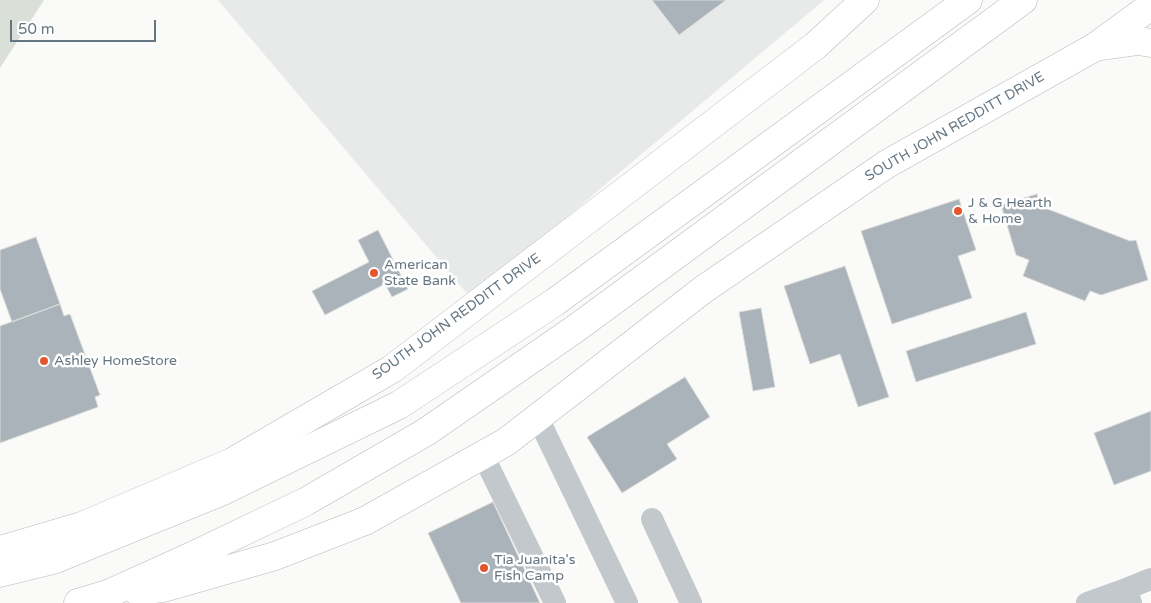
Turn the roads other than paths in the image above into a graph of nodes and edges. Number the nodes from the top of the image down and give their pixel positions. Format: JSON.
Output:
{"nodes":[{"id":1,"x":865,"y":0,"type":"edge"},
{"id":2,"x":968,"y":0,"type":"edge"},
{"id":3,"x":1023,"y":0,"type":"edge"},
{"id":4,"x":1145,"y":7,"type":"edge"},
{"id":5,"x":1151,"y":44,"type":"edge"},
{"id":6,"x":1095,"y":47,"type":"junction"},
{"id":7,"x":538,"y":418,"type":"junction"},
{"id":8,"x":483,"y":455,"type":"junction"},
{"id":9,"x":652,"y":519,"type":"dead end"},
{"id":10,"x":0,"y":550,"type":"edge"},
{"id":11,"x":0,"y":573,"type":"edge"},
{"id":12,"x":1151,"y":579,"type":"edge"},
{"id":13,"x":108,"y":594,"type":"junction"},
{"id":14,"x":1128,"y":596,"type":"edge"},
{"id":15,"x":78,"y":603,"type":"edge"},
{"id":16,"x":555,"y":603,"type":"edge"},
{"id":17,"x":627,"y":603,"type":"edge"},
{"id":18,"x":691,"y":603,"type":"edge"},
{"id":19,"x":1087,"y":603,"type":"edge"}],
"edges":[{"from":1,"to":10,"type":"main road","name":"SOUTH JOHN REDDITT DRIVE"},
{"from":2,"to":11,"type":"main road"},
{"from":3,"to":13,"type":"main road"},
{"from":4,"to":6,"type":"main road","name":"SOUTH JOHN REDDITT DRIVE"},
{"from":5,"to":6,"type":"main road"},
{"from":6,"to":7,"type":"main road","name":"SOUTH JOHN REDDITT DRIVE"},
{"from":7,"to":8,"type":"main road","name":"SOUTH JOHN REDDITT DRIVE"},
{"from":7,"to":17,"type":"lane"},
{"from":8,"to":13,"type":"main road","name":"SOUTH JOHN REDDITT DRIVE"},
{"from":8,"to":16,"type":"lane"},
{"from":9,"to":18,"type":"lane"},
{"from":12,"to":14,"type":"lane"},
{"from":13,"to":15,"type":"main road"},
{"from":14,"to":19,"type":"lane"}]}
